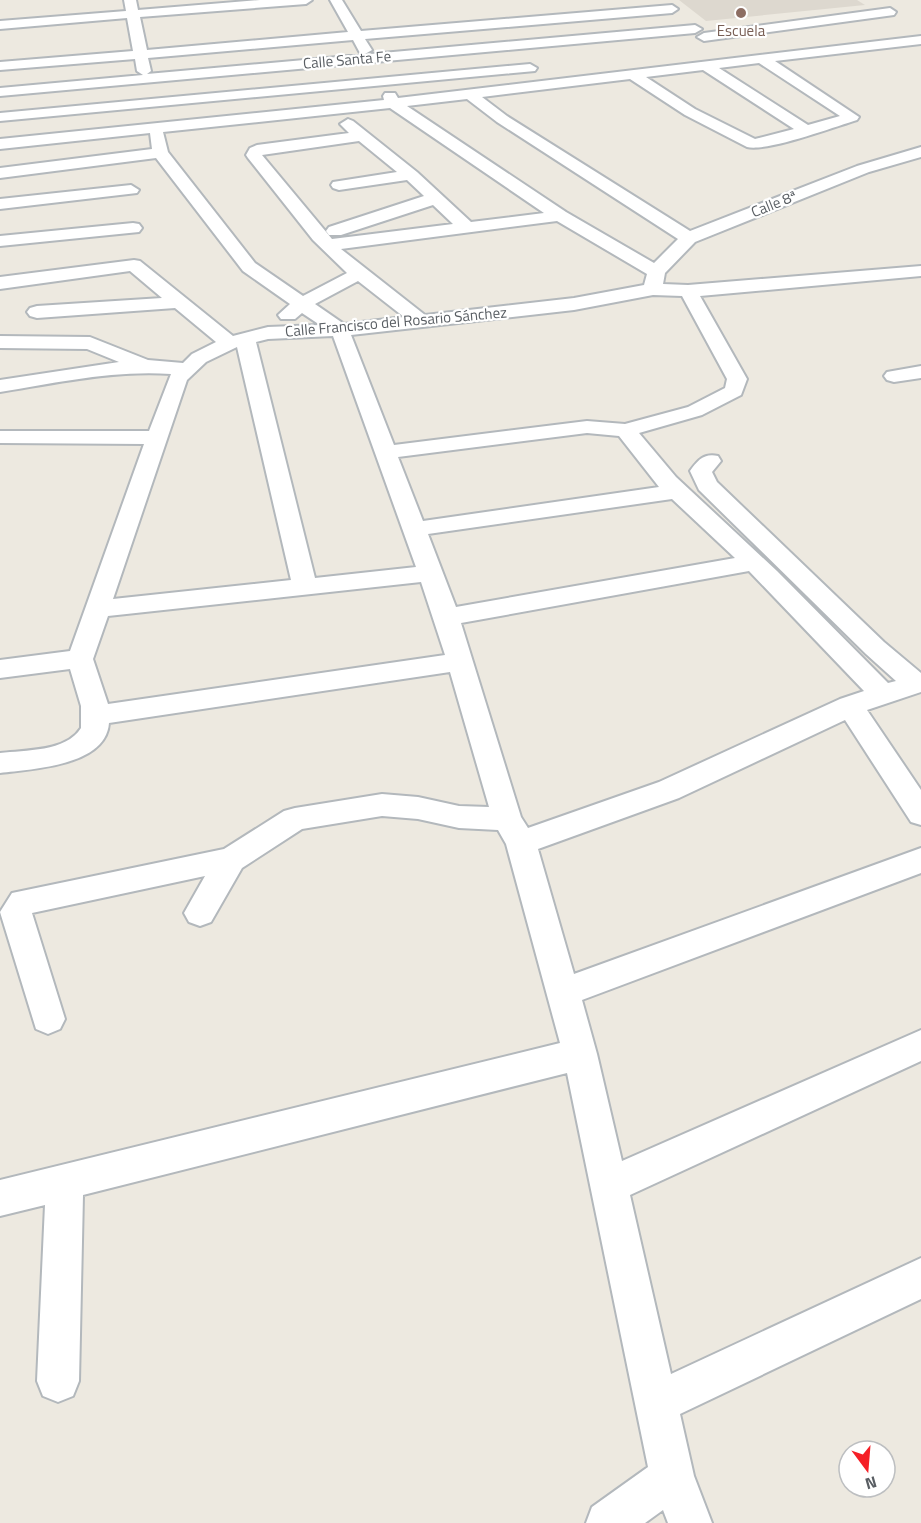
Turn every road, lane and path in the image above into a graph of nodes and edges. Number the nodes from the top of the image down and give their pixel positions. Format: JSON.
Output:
{"nodes":[{"id":1,"x":306,"y":0,"type":"edge"},
{"id":2,"x":336,"y":0,"type":"edge"},
{"id":3,"x":873,"y":1,"type":"edge"},
{"id":4,"x":541,"y":2,"type":"dead end"},
{"id":5,"x":667,"y":4,"type":"edge"},
{"id":6,"x":131,"y":7,"type":"edge"},
{"id":7,"x":895,"y":10,"type":"edge"},
{"id":8,"x":557,"y":19,"type":"junction"},
{"id":9,"x":0,"y":25,"type":"edge"},
{"id":10,"x":919,"y":32,"type":"edge"},
{"id":11,"x":699,"y":33,"type":"junction"},
{"id":12,"x":357,"y":36,"type":"junction"},
{"id":13,"x":578,"y":40,"type":"junction"},
{"id":14,"x":718,"y":50,"type":"junction"},
{"id":15,"x":696,"y":52,"type":"dead end"},
{"id":16,"x":141,"y":54,"type":"junction"},
{"id":17,"x":370,"y":58,"type":"junction"},
{"id":18,"x":762,"y":59,"type":"junction"},
{"id":19,"x":735,"y":63,"type":"junction"},
{"id":20,"x":0,"y":66,"type":"edge"},
{"id":21,"x":550,"y":66,"type":"dead end"},
{"id":22,"x":706,"y":66,"type":"junction"},
{"id":23,"x":633,"y":75,"type":"junction"},
{"id":24,"x":613,"y":77,"type":"junction"},
{"id":25,"x":146,"y":79,"type":"junction"},
{"id":26,"x":383,"y":81,"type":"junction"},
{"id":27,"x":0,"y":92,"type":"edge"},
{"id":28,"x":470,"y":94,"type":"junction"},
{"id":29,"x":151,"y":103,"type":"junction"},
{"id":30,"x":393,"y":103,"type":"junction"},
{"id":31,"x":333,"y":110,"type":"junction"},
{"id":32,"x":0,"y":117,"type":"edge"},
{"id":33,"x":156,"y":129,"type":"junction"},
{"id":34,"x":807,"y":131,"type":"junction"},
{"id":35,"x":360,"y":136,"type":"junction"},
{"id":36,"x":0,"y":144,"type":"edge"},
{"id":37,"x":921,"y":152,"type":"edge"},
{"id":38,"x":160,"y":153,"type":"junction"},
{"id":39,"x":0,"y":172,"type":"edge"},
{"id":40,"x":131,"y":174,"type":"junction"},
{"id":41,"x":411,"y":175,"type":"junction"},
{"id":42,"x":339,"y":185,"type":"dead end"},
{"id":43,"x":436,"y":198,"type":"junction"},
{"id":44,"x":0,"y":204,"type":"edge"},
{"id":45,"x":560,"y":216,"type":"junction"},
{"id":46,"x":466,"y":227,"type":"junction"},
{"id":47,"x":133,"y":228,"type":"junction"},
{"id":48,"x":689,"y":238,"type":"junction"},
{"id":49,"x":323,"y":240,"type":"junction"},
{"id":50,"x":0,"y":241,"type":"edge"},
{"id":51,"x":134,"y":265,"type":"junction"},
{"id":52,"x":921,"y":272,"type":"edge"},
{"id":53,"x":358,"y":274,"type":"junction"},
{"id":54,"x":654,"y":281,"type":"junction"},
{"id":55,"x":0,"y":283,"type":"edge"},
{"id":56,"x":688,"y":291,"type":"junction"},
{"id":57,"x":178,"y":302,"type":"junction"},
{"id":58,"x":301,"y":304,"type":"junction"},
{"id":59,"x":37,"y":312,"type":"dead end"},
{"id":60,"x":421,"y":321,"type":"junction"},
{"id":61,"x":340,"y":330,"type":"junction"},
{"id":62,"x":268,"y":333,"type":"junction"},
{"id":63,"x":237,"y":341,"type":"junction"},
{"id":64,"x":0,"y":342,"type":"edge"},
{"id":65,"x":146,"y":366,"type":"junction"},
{"id":66,"x":187,"y":369,"type":"junction"},
{"id":67,"x":921,"y":372,"type":"edge"},
{"id":68,"x":894,"y":376,"type":"dead end"},
{"id":69,"x":0,"y":386,"type":"edge"},
{"id":70,"x":626,"y":430,"type":"junction"},
{"id":71,"x":0,"y":437,"type":"edge"},
{"id":72,"x":156,"y":438,"type":"junction"},
{"id":73,"x":387,"y":452,"type":"junction"},
{"id":74,"x":710,"y":461,"type":"dead end"},
{"id":75,"x":678,"y":491,"type":"junction"},
{"id":76,"x":416,"y":529,"type":"junction"},
{"id":77,"x":754,"y":562,"type":"junction"},
{"id":78,"x":430,"y":573,"type":"junction"},
{"id":79,"x":305,"y":586,"type":"junction"},
{"id":80,"x":99,"y":609,"type":"junction"},
{"id":81,"x":447,"y":617,"type":"junction"},
{"id":82,"x":80,"y":659,"type":"junction"},
{"id":83,"x":459,"y":662,"type":"junction"},
{"id":84,"x":0,"y":669,"type":"edge"},
{"id":85,"x":918,"y":682,"type":"edge"},
{"id":86,"x":883,"y":694,"type":"junction"},
{"id":87,"x":850,"y":706,"type":"junction"},
{"id":88,"x":96,"y":715,"type":"junction"},
{"id":89,"x":0,"y":764,"type":"edge"},
{"id":90,"x":921,"y":814,"type":"edge"},
{"id":91,"x":514,"y":831,"type":"junction"},
{"id":92,"x":231,"y":860,"type":"junction"},
{"id":93,"x":921,"y":860,"type":"edge"},
{"id":94,"x":200,"y":913,"type":"dead end"},
{"id":95,"x":562,"y":993,"type":"junction"},
{"id":96,"x":48,"y":1019,"type":"dead end"},
{"id":97,"x":921,"y":1045,"type":"edge"},
{"id":98,"x":580,"y":1054,"type":"junction"},
{"id":99,"x":65,"y":1182,"type":"junction"},
{"id":100,"x":610,"y":1185,"type":"junction"},
{"id":101,"x":0,"y":1198,"type":"edge"},
{"id":102,"x":921,"y":1278,"type":"edge"},
{"id":103,"x":58,"y":1381,"type":"dead end"},
{"id":104,"x":656,"y":1403,"type":"junction"},
{"id":105,"x":672,"y":1476,"type":"junction"},
{"id":106,"x":608,"y":1523,"type":"edge"},
{"id":107,"x":690,"y":1523,"type":"edge"}],
"edges":[{"from":1,"to":6,"type":"street"},
{"from":2,"to":12,"type":"street"},
{"from":3,"to":7,"type":"street"},
{"from":4,"to":8,"type":"street"},
{"from":5,"to":8,"type":"street"},
{"from":5,"to":11,"type":"street"},
{"from":6,"to":9,"type":"street"},
{"from":6,"to":16,"type":"street"},
{"from":7,"to":11,"type":"street","name":"Calle Santa Fe"},
{"from":8,"to":12,"type":"street"},
{"from":8,"to":13,"type":"street"},
{"from":10,"to":18,"type":"street"},
{"from":11,"to":13,"type":"street","name":"Calle Santa Fe"},
{"from":11,"to":14,"type":"street"},
{"from":12,"to":16,"type":"street"},
{"from":12,"to":17,"type":"street"},
{"from":13,"to":17,"type":"street","name":"Calle Santa Fe"},
{"from":13,"to":24,"type":"street"},
{"from":14,"to":15,"type":"street"},
{"from":14,"to":19,"type":"street"},
{"from":16,"to":20,"type":"street"},
{"from":16,"to":25,"type":"street"},
{"from":17,"to":25,"type":"street","name":"Calle Santa Fe"},
{"from":17,"to":26,"type":"street"},
{"from":18,"to":19,"type":"street"},
{"from":18,"to":34,"type":"street"},
{"from":19,"to":22,"type":"street"},
{"from":21,"to":26,"type":"street"},
{"from":22,"to":23,"type":"street"},
{"from":22,"to":34,"type":"street"},
{"from":23,"to":24,"type":"street"},
{"from":23,"to":34,"type":"street"},
{"from":24,"to":28,"type":"street"},
{"from":25,"to":27,"type":"street","name":"Calle Santa Fe"},
{"from":25,"to":29,"type":"street"},
{"from":26,"to":29,"type":"street"},
{"from":26,"to":30,"type":"street"},
{"from":28,"to":30,"type":"street"},
{"from":28,"to":48,"type":"street"},
{"from":29,"to":32,"type":"street"},
{"from":29,"to":33,"type":"street"},
{"from":30,"to":31,"type":"street"},
{"from":30,"to":45,"type":"street"},
{"from":31,"to":33,"type":"street"},
{"from":31,"to":35,"type":"street"},
{"from":33,"to":36,"type":"street"},
{"from":33,"to":38,"type":"street"},
{"from":35,"to":41,"type":"street"},
{"from":35,"to":49,"type":"street"},
{"from":37,"to":48,"type":"street","name":"Calle 8ª"},
{"from":38,"to":40,"type":"street"},
{"from":38,"to":58,"type":"street"},
{"from":39,"to":40,"type":"street"},
{"from":40,"to":44,"type":"street"},
{"from":40,"to":47,"type":"street"},
{"from":41,"to":42,"type":"street"},
{"from":41,"to":43,"type":"street"},
{"from":43,"to":46,"type":"street"},
{"from":43,"to":49,"type":"street"},
{"from":45,"to":46,"type":"street"},
{"from":45,"to":54,"type":"street"},
{"from":46,"to":49,"type":"street"},
{"from":47,"to":50,"type":"street"},
{"from":47,"to":51,"type":"street"},
{"from":48,"to":54,"type":"street","name":"Calle 8ª"},
{"from":49,"to":53,"type":"street"},
{"from":51,"to":55,"type":"street"},
{"from":51,"to":57,"type":"street"},
{"from":52,"to":56,"type":"street","name":"Calle Francisco del Rosario Sánchez"},
{"from":53,"to":58,"type":"street"},
{"from":53,"to":60,"type":"street"},
{"from":54,"to":56,"type":"street","name":"Calle Francisco del Rosario Sánchez"},
{"from":54,"to":60,"type":"street","name":"Calle Francisco del Rosario Sánchez"},
{"from":56,"to":70,"type":"street"},
{"from":57,"to":59,"type":"street"},
{"from":57,"to":63,"type":"street"},
{"from":58,"to":61,"type":"street"},
{"from":58,"to":62,"type":"street"},
{"from":60,"to":61,"type":"street","name":"Calle Francisco del Rosario Sánchez"},
{"from":61,"to":62,"type":"street","name":"Calle Francisco del Rosario Sánchez"},
{"from":61,"to":73,"type":"street"},
{"from":62,"to":63,"type":"street","name":"Calle Francisco del Rosario Sánchez"},
{"from":63,"to":66,"type":"street","name":"Calle Francisco del Rosario Sánchez"},
{"from":63,"to":79,"type":"street"},
{"from":64,"to":65,"type":"street"},
{"from":65,"to":66,"type":"street"},
{"from":65,"to":69,"type":"street"},
{"from":66,"to":72,"type":"street","name":"Calle Francisco del Rosario Sánchez"},
{"from":67,"to":68,"type":"street"},
{"from":70,"to":73,"type":"street"},
{"from":70,"to":75,"type":"street"},
{"from":71,"to":72,"type":"street"},
{"from":72,"to":80,"type":"street","name":"Calle Francisco del Rosario Sánchez"},
{"from":73,"to":76,"type":"street"},
{"from":74,"to":85,"type":"street"},
{"from":75,"to":76,"type":"street"},
{"from":75,"to":77,"type":"street"},
{"from":76,"to":78,"type":"street"},
{"from":77,"to":81,"type":"street"},
{"from":77,"to":86,"type":"street"},
{"from":78,"to":79,"type":"street"},
{"from":78,"to":81,"type":"street"},
{"from":79,"to":80,"type":"street"},
{"from":80,"to":82,"type":"street","name":"Calle Francisco del Rosario Sánchez"},
{"from":81,"to":83,"type":"street"},
{"from":82,"to":84,"type":"street"},
{"from":82,"to":88,"type":"street"},
{"from":83,"to":88,"type":"street"},
{"from":83,"to":91,"type":"street"},
{"from":85,"to":86,"type":"street"},
{"from":86,"to":87,"type":"street"},
{"from":87,"to":90,"type":"street"},
{"from":87,"to":91,"type":"street"},
{"from":88,"to":89,"type":"street"},
{"from":91,"to":92,"type":"street"},
{"from":91,"to":95,"type":"street"},
{"from":92,"to":94,"type":"street"},
{"from":92,"to":96,"type":"street"},
{"from":93,"to":95,"type":"street"},
{"from":95,"to":98,"type":"street"},
{"from":97,"to":100,"type":"street"},
{"from":98,"to":99,"type":"street"},
{"from":98,"to":100,"type":"street"},
{"from":99,"to":101,"type":"street"},
{"from":99,"to":103,"type":"street"},
{"from":100,"to":104,"type":"street"},
{"from":102,"to":104,"type":"street"},
{"from":104,"to":105,"type":"street"},
{"from":105,"to":106,"type":"street"},
{"from":105,"to":107,"type":"street"}]}
